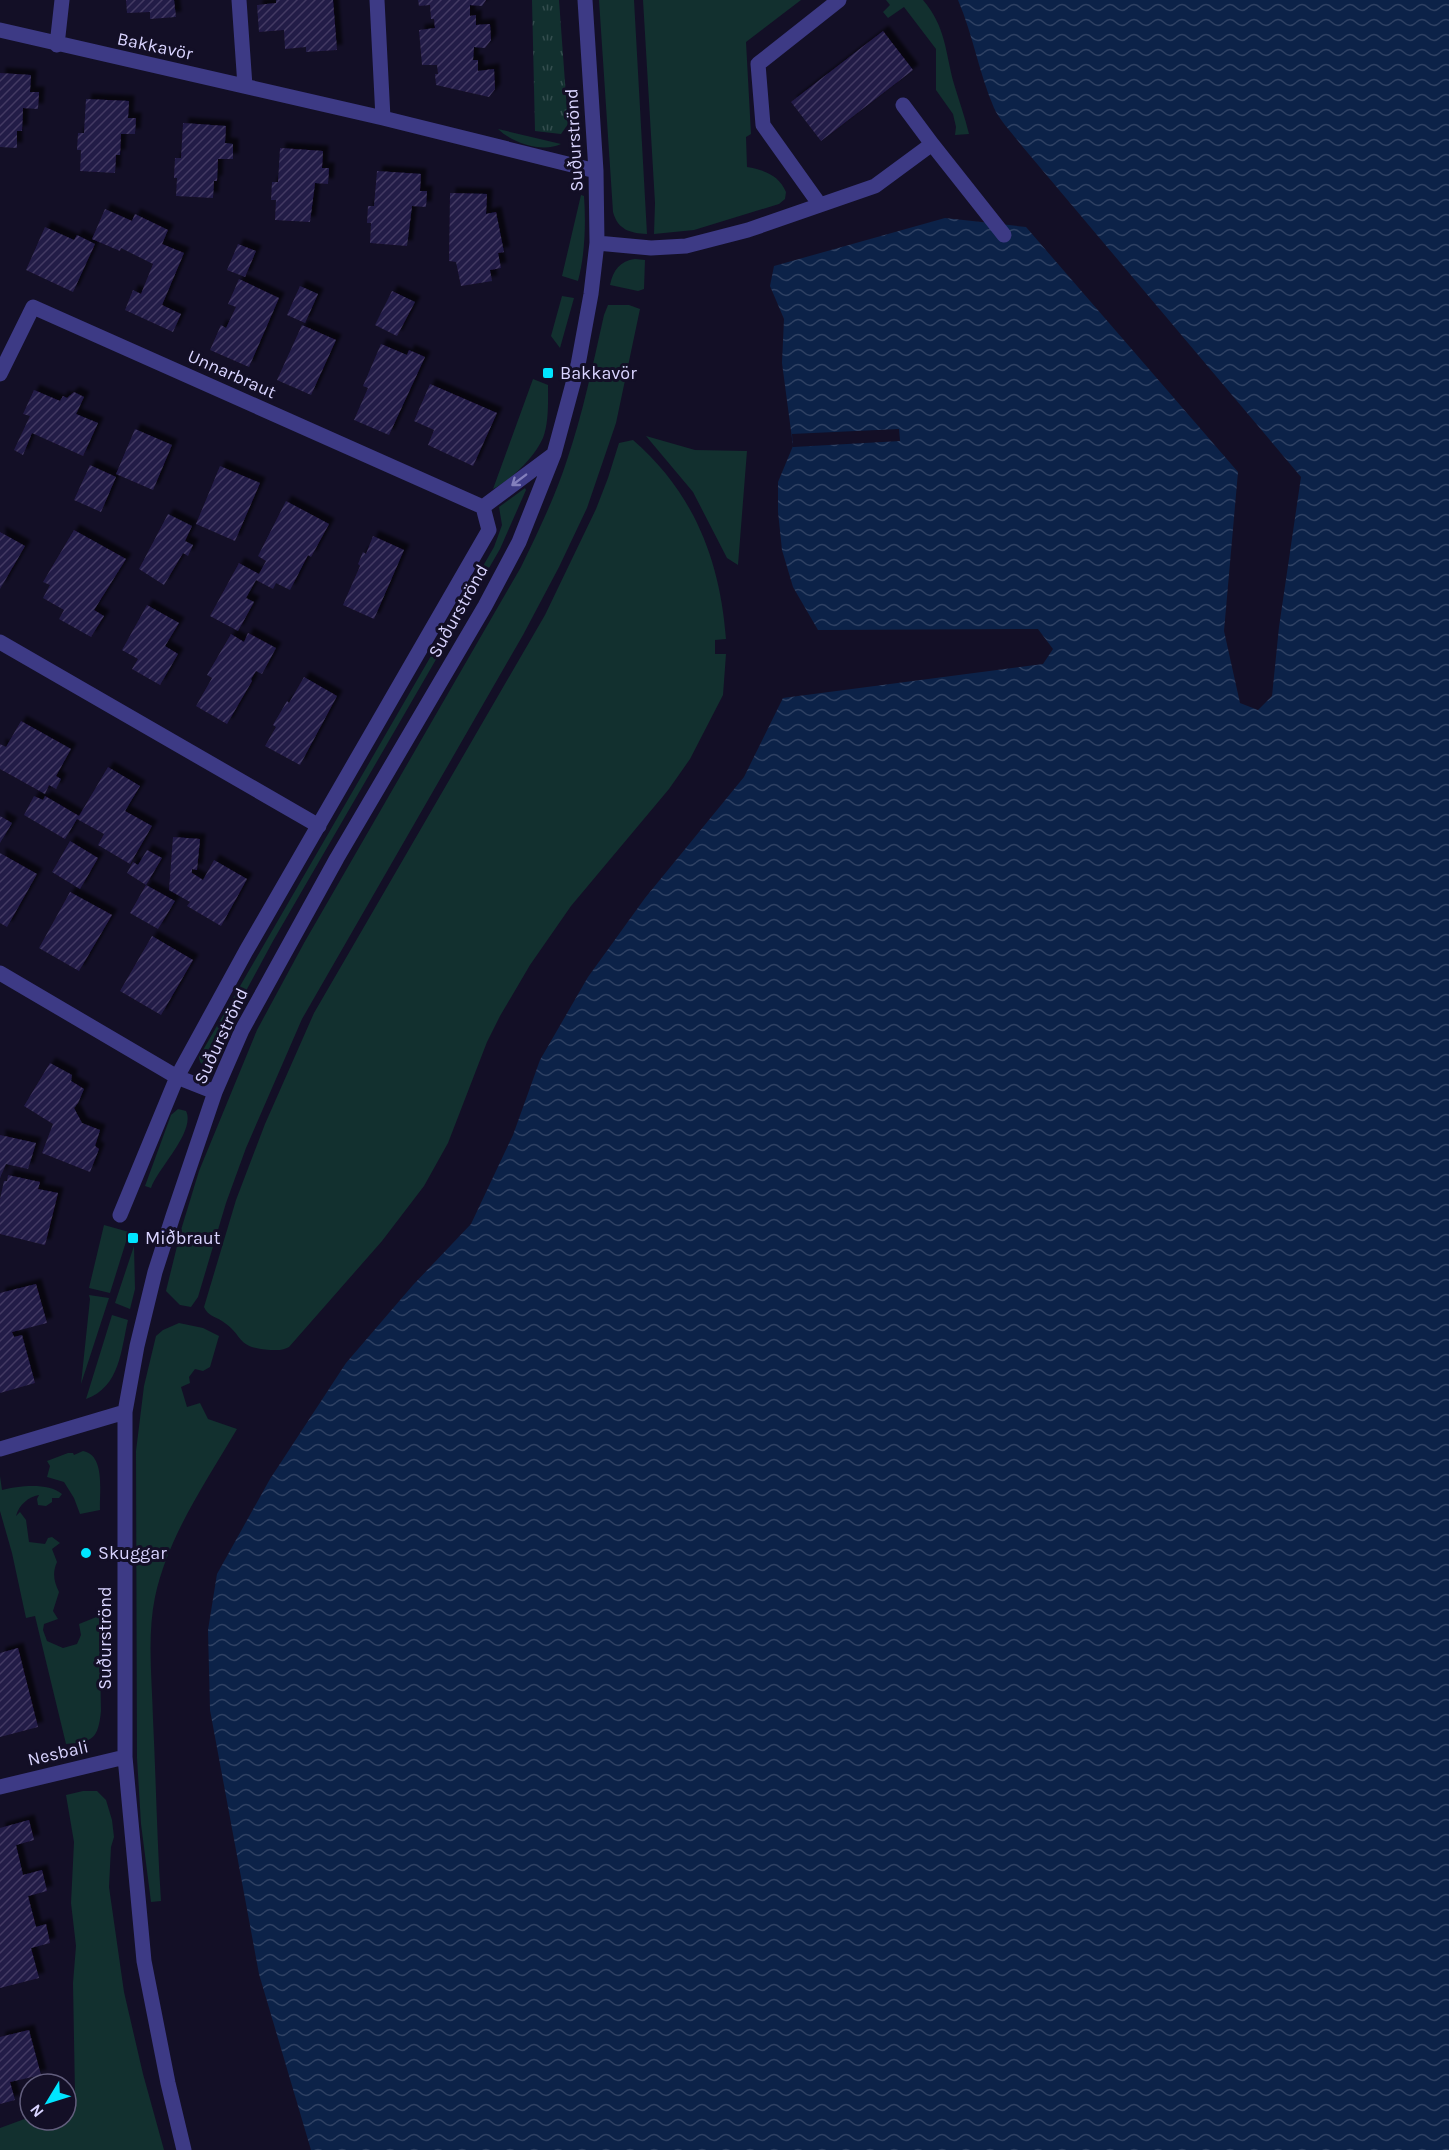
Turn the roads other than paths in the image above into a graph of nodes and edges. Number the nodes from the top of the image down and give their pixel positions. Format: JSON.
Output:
{"nodes":[{"id":1,"x":62,"y":0,"type":"edge"},
{"id":2,"x":239,"y":0,"type":"edge"},
{"id":3,"x":377,"y":0,"type":"edge"},
{"id":4,"x":585,"y":0,"type":"edge"},
{"id":5,"x":839,"y":0,"type":"edge"},
{"id":6,"x":0,"y":30,"type":"edge"},
{"id":7,"x":57,"y":45,"type":"junction"},
{"id":8,"x":244,"y":86,"type":"junction"},
{"id":9,"x":903,"y":105,"type":"dead end"},
{"id":10,"x":383,"y":118,"type":"junction"},
{"id":11,"x":932,"y":144,"type":"junction"},
{"id":12,"x":596,"y":171,"type":"junction"},
{"id":13,"x":820,"y":205,"type":"junction"},
{"id":14,"x":1004,"y":235,"type":"dead end"},
{"id":15,"x":597,"y":243,"type":"junction"},
{"id":16,"x":0,"y":374,"type":"edge"},
{"id":17,"x":554,"y":454,"type":"junction"},
{"id":18,"x":483,"y":507,"type":"junction"},
{"id":19,"x":0,"y":642,"type":"edge"},
{"id":20,"x":319,"y":826,"type":"junction"},
{"id":21,"x":0,"y":973,"type":"edge"},
{"id":22,"x":177,"y":1077,"type":"junction"},
{"id":23,"x":215,"y":1092,"type":"junction"},
{"id":24,"x":120,"y":1215,"type":"dead end"},
{"id":25,"x":125,"y":1412,"type":"junction"},
{"id":26,"x":0,"y":1449,"type":"edge"},
{"id":27,"x":125,"y":1757,"type":"junction"},
{"id":28,"x":0,"y":1786,"type":"edge"},
{"id":29,"x":184,"y":2150,"type":"edge"}],
"edges":[{"from":1,"to":7,"type":"street"},
{"from":2,"to":8,"type":"street"},
{"from":3,"to":10,"type":"street"},
{"from":4,"to":12,"type":"street","name":"Suðurströnd"},
{"from":5,"to":13,"type":"street"},
{"from":6,"to":7,"type":"street","name":"Bakkavör"},
{"from":7,"to":8,"type":"street","name":"Bakkavör"},
{"from":8,"to":10,"type":"street","name":"Bakkavör"},
{"from":9,"to":11,"type":"street"},
{"from":10,"to":12,"type":"street","name":"Bakkavör"},
{"from":11,"to":13,"type":"street"},
{"from":11,"to":14,"type":"street"},
{"from":12,"to":15,"type":"street","name":"Suðurströnd"},
{"from":13,"to":15,"type":"street"},
{"from":15,"to":17,"type":"street","name":"Suðurströnd"},
{"from":16,"to":18,"type":"street","name":"Unnarbraut"},
{"from":17,"to":18,"type":"street","one_way":true},
{"from":17,"to":23,"type":"street","name":"Suðurströnd"},
{"from":18,"to":20,"type":"street"},
{"from":19,"to":20,"type":"street"},
{"from":20,"to":22,"type":"street"},
{"from":21,"to":22,"type":"street"},
{"from":22,"to":23,"type":"street"},
{"from":22,"to":24,"type":"street"},
{"from":23,"to":25,"type":"street","name":"Suðurströnd"},
{"from":25,"to":26,"type":"street"},
{"from":25,"to":27,"type":"street","name":"Suðurströnd"},
{"from":27,"to":28,"type":"street","name":"Nesbali"},
{"from":27,"to":29,"type":"street","name":"Suðurströnd"}]}
